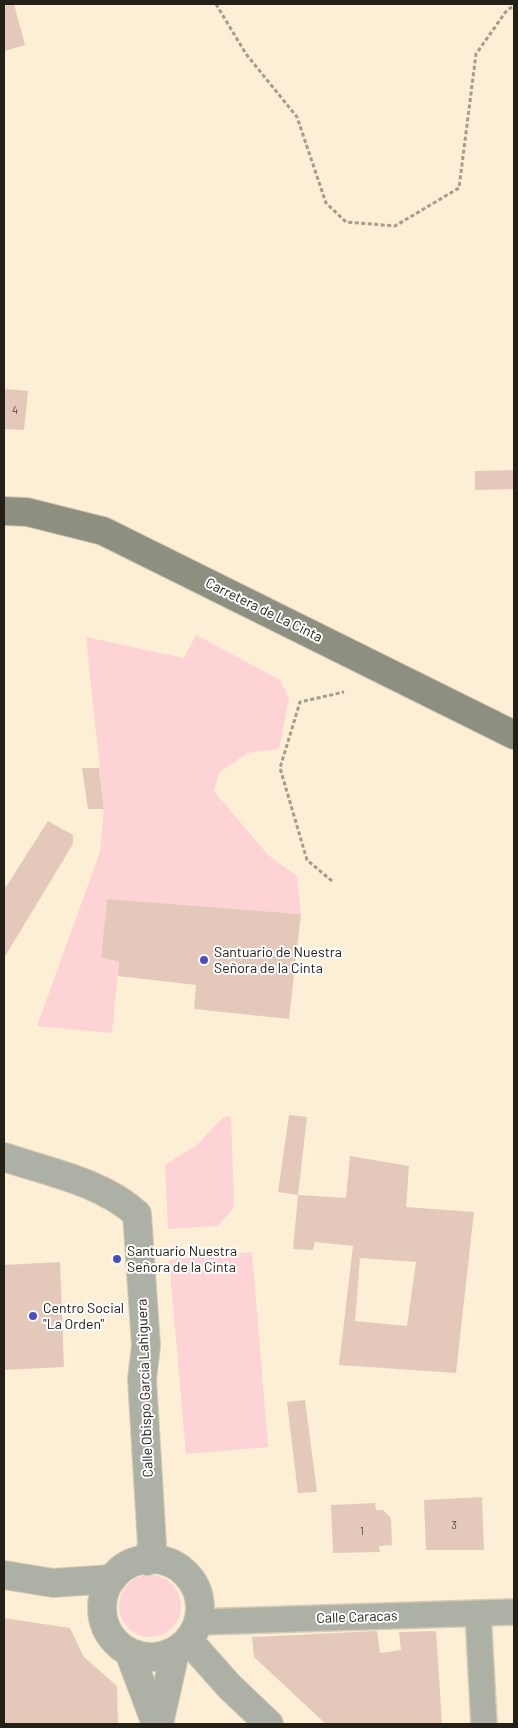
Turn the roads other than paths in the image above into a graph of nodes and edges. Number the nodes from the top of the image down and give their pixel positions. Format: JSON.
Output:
{"nodes":[{"id":1,"x":4,"y":511,"type":"edge"},
{"id":2,"x":514,"y":735,"type":"edge"},
{"id":3,"x":4,"y":1157,"type":"edge"},
{"id":4,"x":147,"y":1561,"type":"junction"},
{"id":5,"x":4,"y":1575,"type":"edge"},
{"id":6,"x":112,"y":1579,"type":"junction"},
{"id":7,"x":53,"y":1583,"type":"junction"},
{"id":8,"x":514,"y":1612,"type":"edge"},
{"id":9,"x":478,"y":1613,"type":"junction"},
{"id":10,"x":102,"y":1614,"type":"junction"},
{"id":11,"x":187,"y":1638,"type":"junction"},
{"id":12,"x":129,"y":1652,"type":"junction"},
{"id":13,"x":157,"y":1724,"type":"edge"},
{"id":14,"x":269,"y":1724,"type":"edge"},
{"id":15,"x":484,"y":1724,"type":"edge"}],
"edges":[{"from":1,"to":2,"type":"main road","name":"Carretera de La Cinta"},
{"from":3,"to":4,"type":"street","name":"Calle Obispo García Lahiguera"},
{"from":4,"to":6,"type":"street"},
{"from":4,"to":11,"type":"street"},
{"from":5,"to":7,"type":"street"},
{"from":6,"to":7,"type":"street"},
{"from":6,"to":10,"type":"street"},
{"from":7,"to":10,"type":"street"},
{"from":8,"to":9,"type":"street","name":"Calle Caracas"},
{"from":9,"to":11,"type":"street","name":"Calle Caracas"},
{"from":9,"to":15,"type":"street"},
{"from":10,"to":12,"type":"street"},
{"from":11,"to":12,"type":"street"},
{"from":11,"to":13,"type":"street"},
{"from":11,"to":14,"type":"street"},
{"from":12,"to":13,"type":"street"}]}
